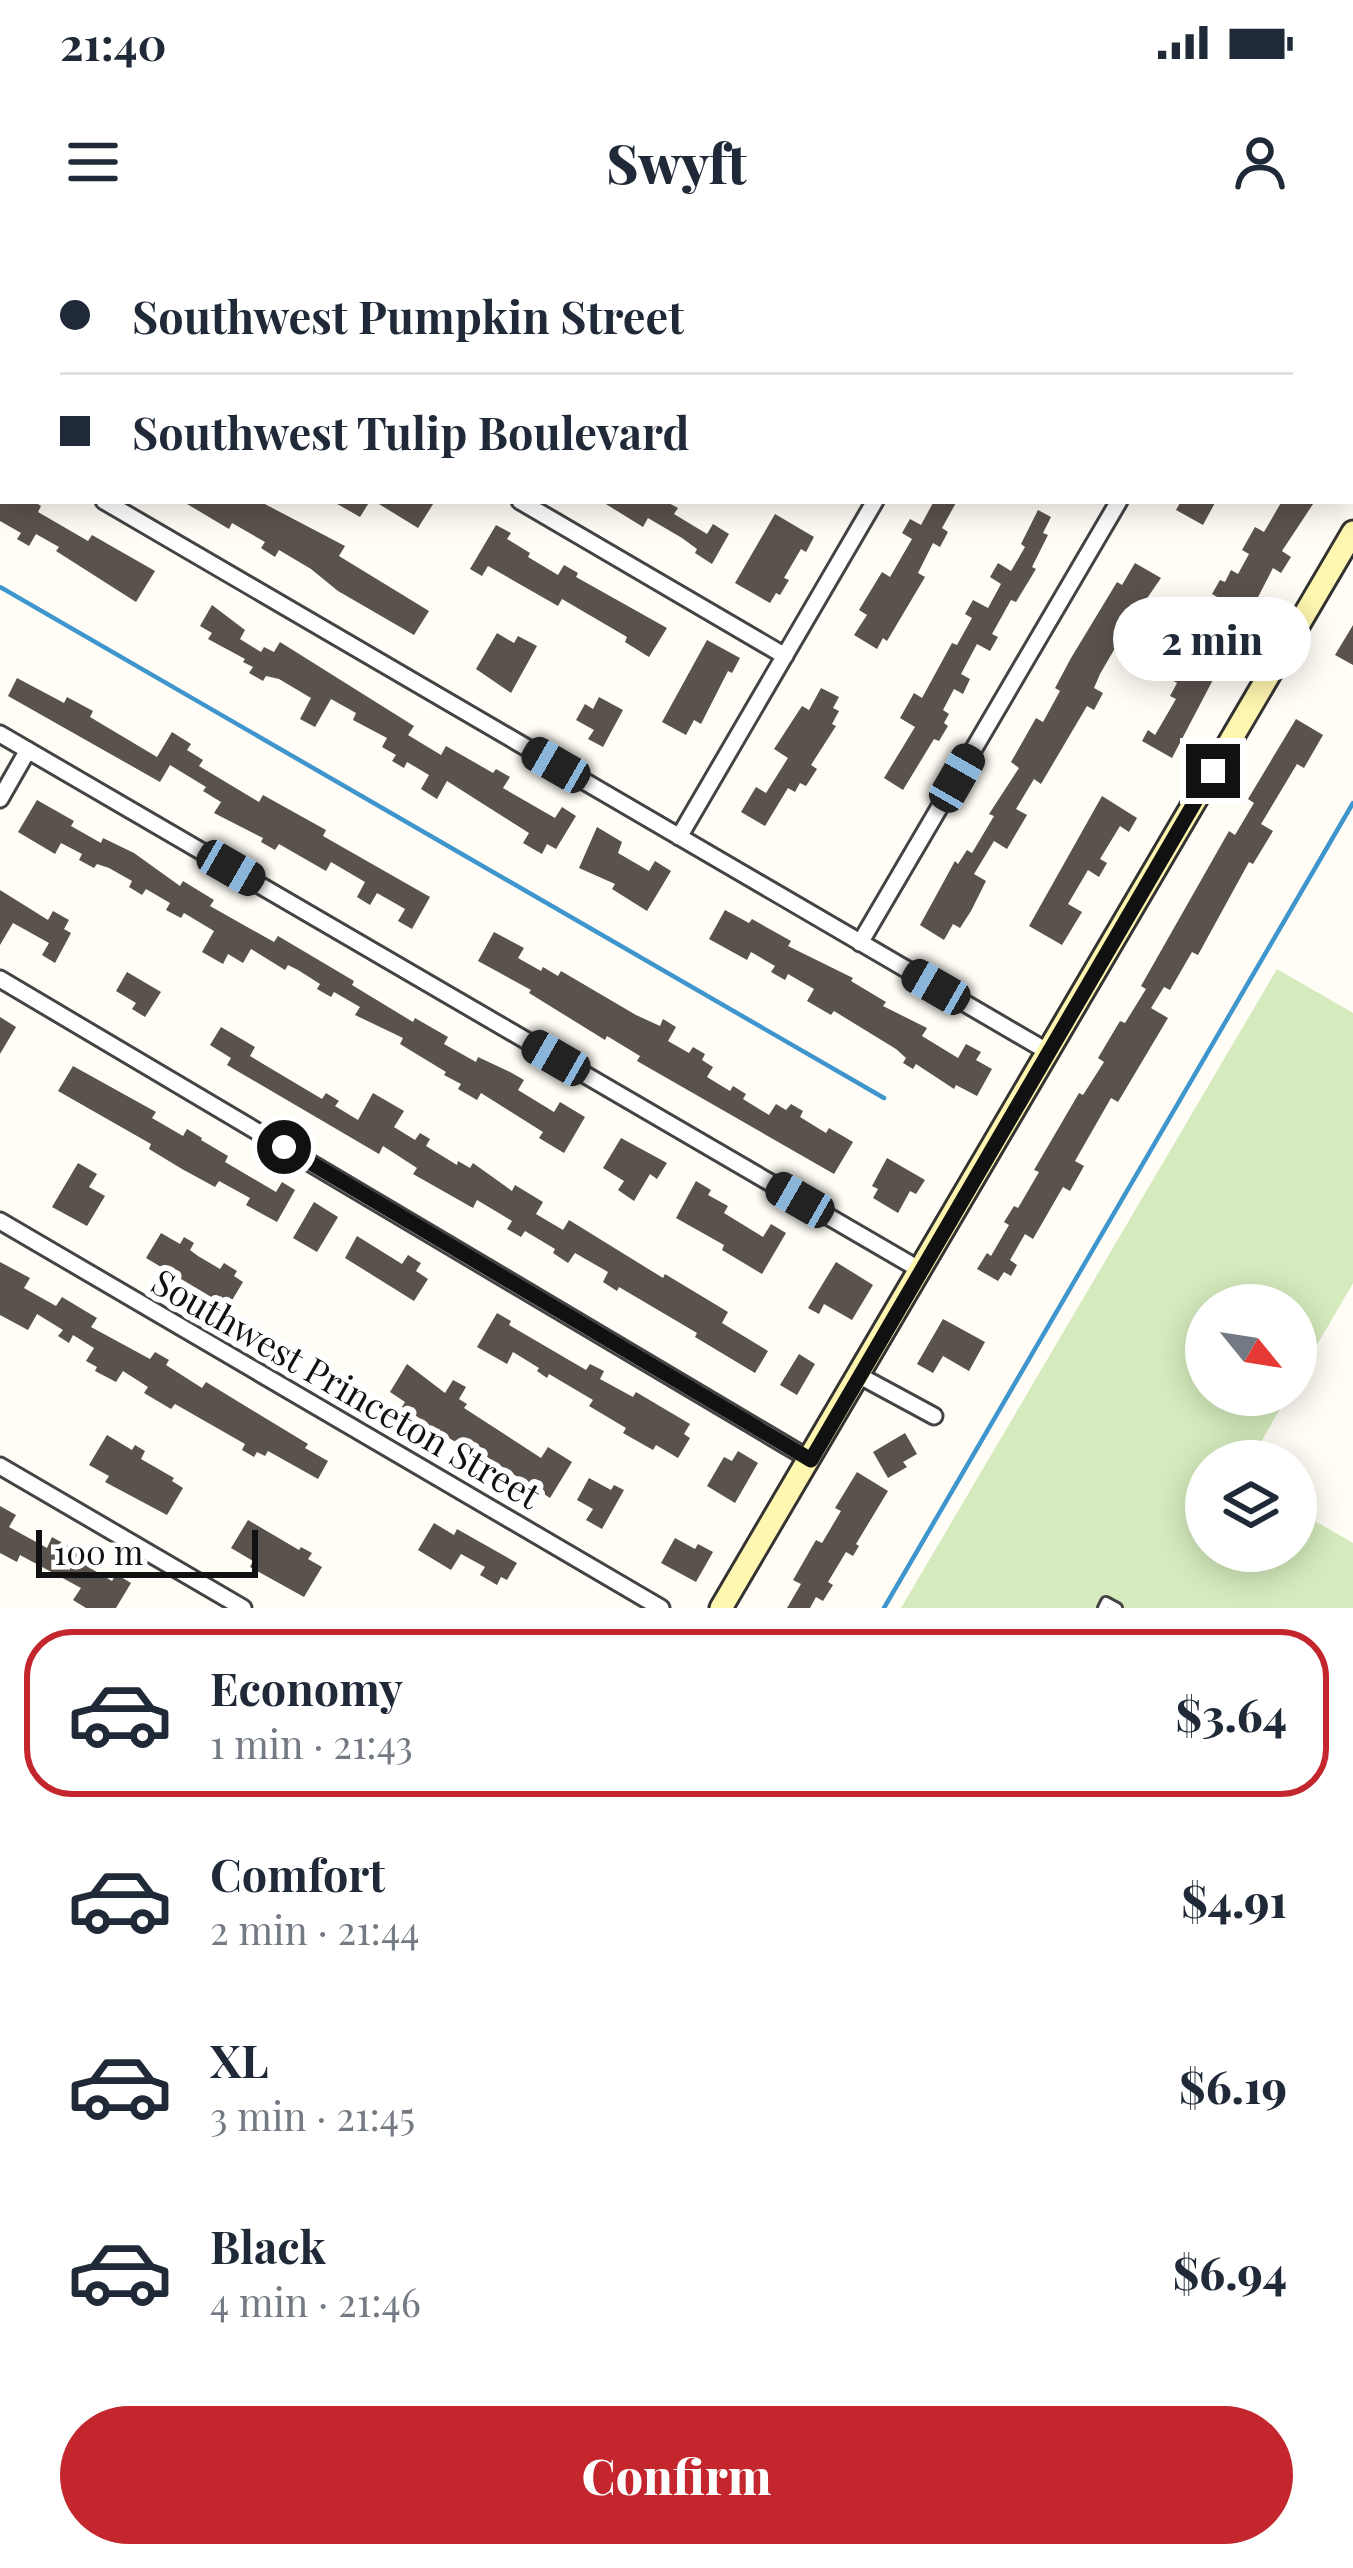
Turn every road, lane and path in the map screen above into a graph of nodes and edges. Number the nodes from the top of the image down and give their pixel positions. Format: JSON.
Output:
{"nodes":[{"id":1,"x":109,"y":504,"type":"edge"},
{"id":2,"x":525,"y":504,"type":"edge"},
{"id":3,"x":873,"y":504,"type":"edge"},
{"id":4,"x":1117,"y":504,"type":"edge"},
{"id":5,"x":1353,"y":532,"type":"edge"},
{"id":6,"x":785,"y":656,"type":"junction"},
{"id":7,"x":0,"y":734,"type":"edge"},
{"id":8,"x":28,"y":750,"type":"junction"},
{"id":9,"x":0,"y":799,"type":"edge"},
{"id":10,"x":679,"y":837,"type":"junction"},
{"id":11,"x":860,"y":943,"type":"junction"},
{"id":12,"x":0,"y":979,"type":"edge"},
{"id":13,"x":1050,"y":1053,"type":"junction"},
{"id":14,"x":0,"y":1221,"type":"edge"},
{"id":15,"x":922,"y":1271,"type":"junction"},
{"id":16,"x":860,"y":1376,"type":"junction"},
{"id":17,"x":934,"y":1417,"type":"dead end"},
{"id":18,"x":811,"y":1460,"type":"junction"},
{"id":19,"x":0,"y":1466,"type":"edge"},
{"id":20,"x":243,"y":1608,"type":"edge"},
{"id":21,"x":661,"y":1608,"type":"edge"},
{"id":22,"x":721,"y":1608,"type":"edge"},
{"id":23,"x":1103,"y":1608,"type":"edge"},
{"id":24,"x":1117,"y":1608,"type":"edge"}],
"edges":[{"from":1,"to":10,"type":"street"},
{"from":2,"to":6,"type":"street"},
{"from":3,"to":6,"type":"street"},
{"from":4,"to":11,"type":"street"},
{"from":5,"to":13,"type":"street"},
{"from":6,"to":10,"type":"street"},
{"from":7,"to":8,"type":"street"},
{"from":8,"to":9,"type":"street"},
{"from":8,"to":15,"type":"street"},
{"from":10,"to":11,"type":"street"},
{"from":11,"to":13,"type":"street"},
{"from":12,"to":18,"type":"street"},
{"from":13,"to":15,"type":"street"},
{"from":14,"to":21,"type":"street","name":"Southwest Princeton Street"},
{"from":15,"to":16,"type":"street"},
{"from":16,"to":17,"type":"street"},
{"from":16,"to":18,"type":"street"},
{"from":18,"to":22,"type":"street"},
{"from":19,"to":20,"type":"street"},
{"from":23,"to":24,"type":"lane"}]}
